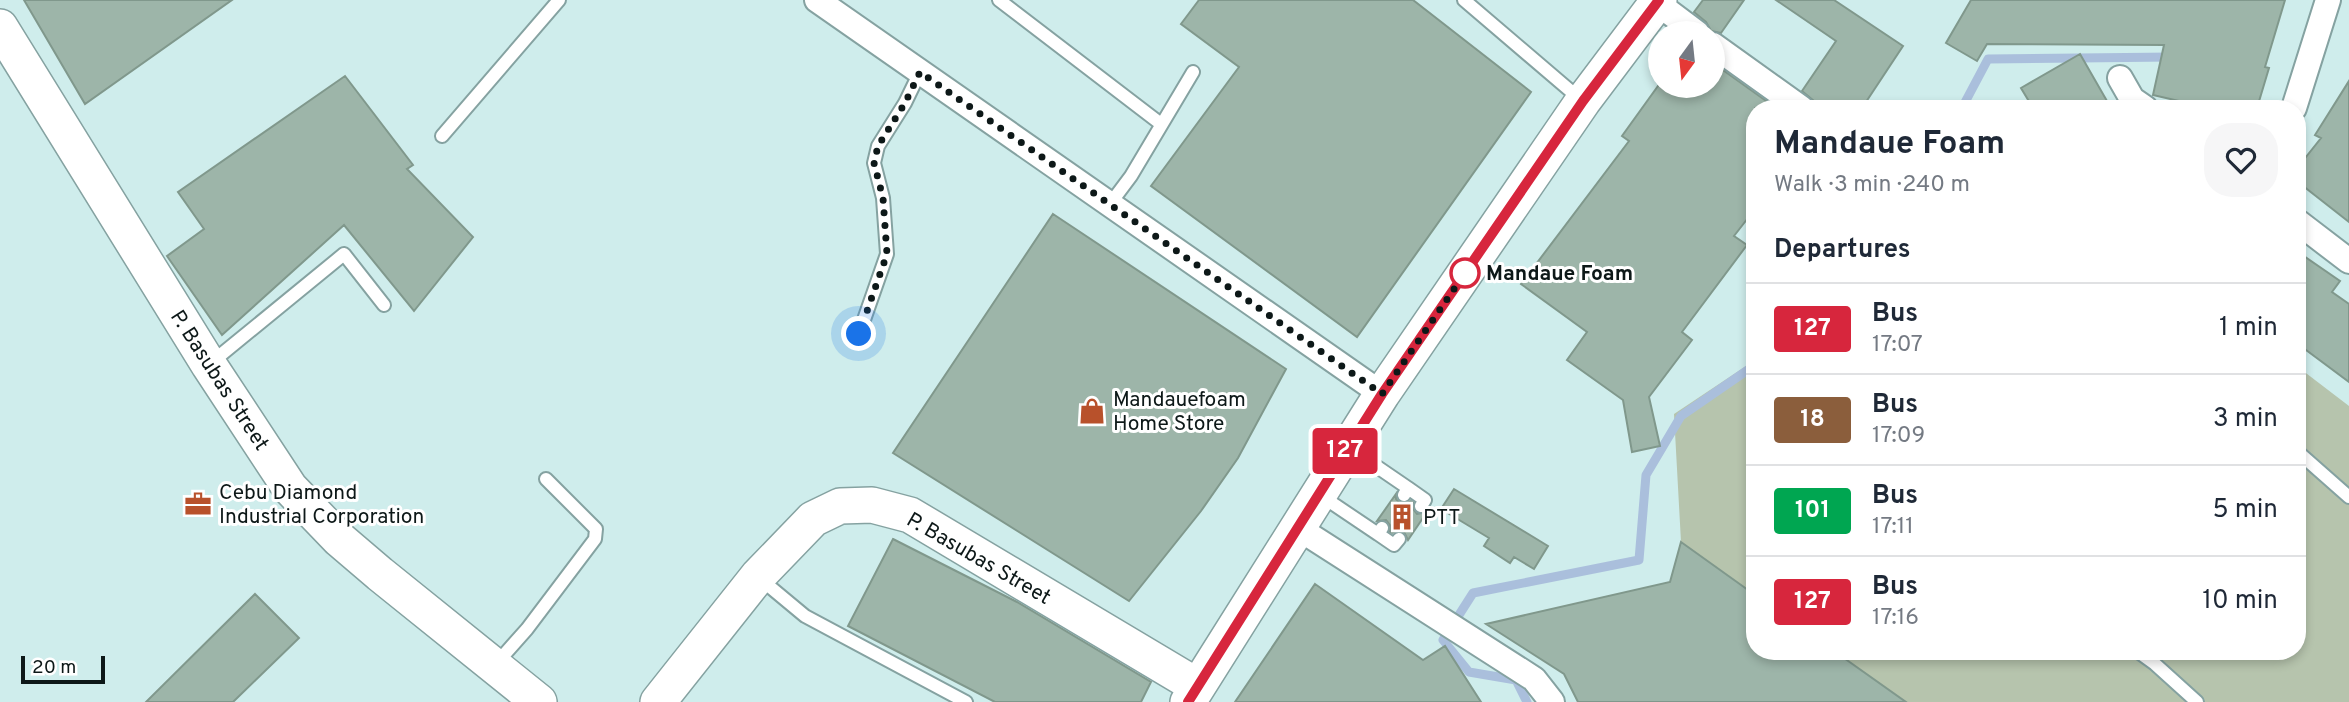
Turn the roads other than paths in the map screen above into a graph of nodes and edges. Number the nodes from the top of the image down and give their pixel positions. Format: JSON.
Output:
{"nodes":[{"id":1,"x":559,"y":0,"type":"edge"},
{"id":2,"x":817,"y":0,"type":"edge"},
{"id":3,"x":999,"y":0,"type":"edge"},
{"id":4,"x":1464,"y":0,"type":"edge"},
{"id":5,"x":2328,"y":0,"type":"edge"},
{"id":6,"x":1658,"y":1,"type":"edge"},
{"id":7,"x":1682,"y":21,"type":"edge"},
{"id":8,"x":0,"y":27,"type":"edge"},
{"id":9,"x":1726,"y":54,"type":"edge"},
{"id":10,"x":920,"y":72,"type":"junction"},
{"id":11,"x":1193,"y":72,"type":"dead end"},
{"id":12,"x":2120,"y":78,"type":"dead end"},
{"id":13,"x":1790,"y":100,"type":"edge"},
{"id":14,"x":2133,"y":100,"type":"edge"},
{"id":15,"x":2297,"y":100,"type":"edge"},
{"id":16,"x":1583,"y":101,"type":"junction"},
{"id":17,"x":1160,"y":124,"type":"junction"},
{"id":18,"x":442,"y":135,"type":"dead end"},
{"id":19,"x":1110,"y":204,"type":"junction"},
{"id":20,"x":2306,"y":228,"type":"edge"},
{"id":21,"x":2349,"y":261,"type":"edge"},
{"id":22,"x":384,"y":305,"type":"dead end"},
{"id":23,"x":859,"y":334,"type":"dead end"},
{"id":24,"x":209,"y":365,"type":"junction"},
{"id":25,"x":1382,"y":394,"type":"junction"},
{"id":26,"x":1347,"y":447,"type":"junction"},
{"id":27,"x":2306,"y":459,"type":"edge"},
{"id":28,"x":546,"y":480,"type":"dead end"},
{"id":29,"x":1318,"y":494,"type":"junction"},
{"id":30,"x":2349,"y":497,"type":"edge"},
{"id":31,"x":1421,"y":506,"type":"dead end"},
{"id":32,"x":1298,"y":528,"type":"junction"},
{"id":33,"x":1399,"y":539,"type":"dead end"},
{"id":34,"x":758,"y":576,"type":"junction"},
{"id":35,"x":2149,"y":660,"type":"edge"},
{"id":36,"x":495,"y":666,"type":"junction"},
{"id":37,"x":1193,"y":694,"type":"edge"},
{"id":38,"x":539,"y":702,"type":"edge"},
{"id":39,"x":659,"y":702,"type":"edge"},
{"id":40,"x":966,"y":702,"type":"edge"},
{"id":41,"x":1552,"y":702,"type":"edge"},
{"id":42,"x":2197,"y":702,"type":"edge"}],
"edges":[{"from":1,"to":18,"type":"lane"},
{"from":2,"to":10,"type":"street"},
{"from":3,"to":17,"type":"lane"},
{"from":4,"to":16,"type":"lane"},
{"from":5,"to":15,"type":"street"},
{"from":6,"to":7,"type":"street"},
{"from":6,"to":16,"type":"street"},
{"from":8,"to":24,"type":"street","name":"P. Basubas Street"},
{"from":9,"to":13,"type":"street"},
{"from":10,"to":19,"type":"street"},
{"from":10,"to":23,"type":"lane"},
{"from":11,"to":17,"type":"lane"},
{"from":12,"to":14,"type":"street"},
{"from":16,"to":25,"type":"street"},
{"from":17,"to":19,"type":"lane"},
{"from":19,"to":25,"type":"street"},
{"from":20,"to":21,"type":"street"},
{"from":22,"to":24,"type":"lane"},
{"from":24,"to":36,"type":"street","name":"P. Basubas Street"},
{"from":25,"to":26,"type":"street"},
{"from":26,"to":29,"type":"street"},
{"from":26,"to":31,"type":"lane"},
{"from":27,"to":30,"type":"lane"},
{"from":28,"to":36,"type":"lane"},
{"from":29,"to":32,"type":"street"},
{"from":29,"to":33,"type":"lane"},
{"from":32,"to":37,"type":"street"},
{"from":32,"to":41,"type":"street"},
{"from":34,"to":37,"type":"street","name":"P. Basubas Street"},
{"from":34,"to":39,"type":"street","name":"P. Basubas Street"},
{"from":34,"to":40,"type":"lane"},
{"from":35,"to":42,"type":"lane"},
{"from":36,"to":38,"type":"street","name":"P. Basubas Street"}]}
